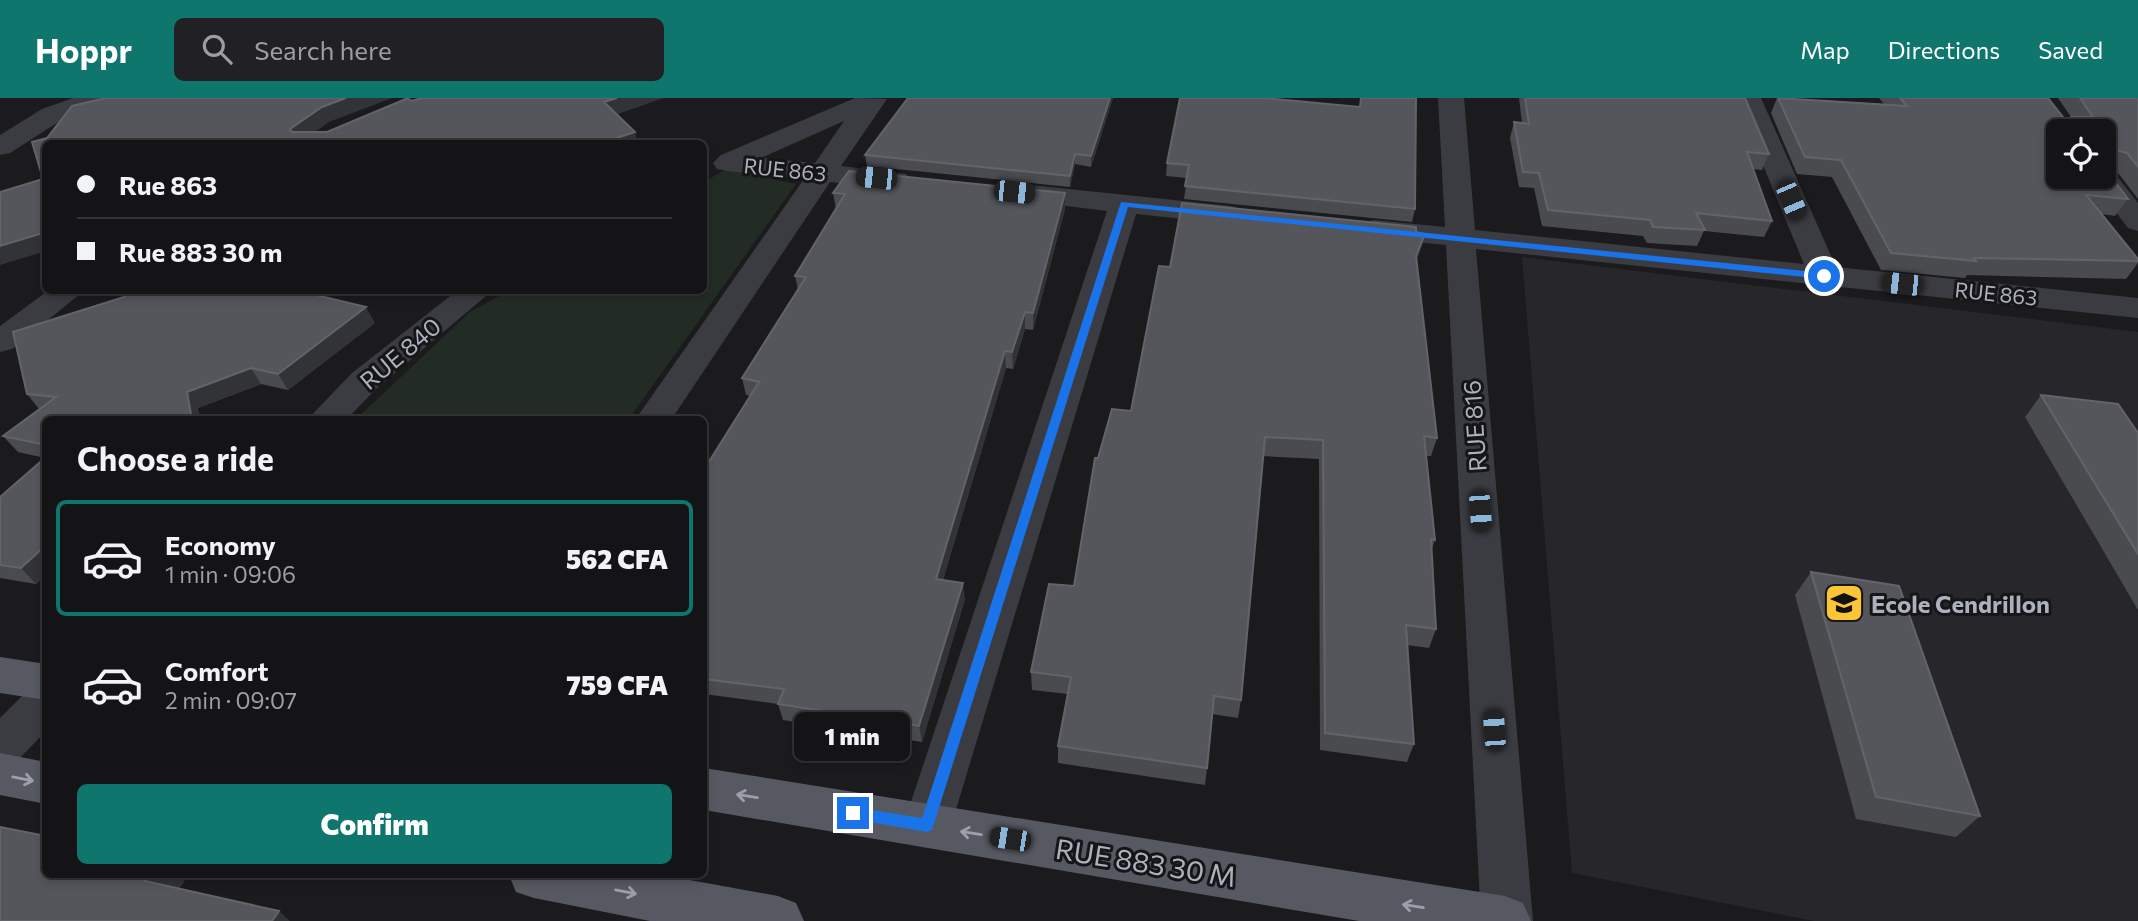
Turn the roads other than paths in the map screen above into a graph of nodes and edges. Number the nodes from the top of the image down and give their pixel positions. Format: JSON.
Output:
{"nodes":[{"id":1,"x":96,"y":98,"type":"edge"},
{"id":2,"x":1451,"y":98,"type":"edge"},
{"id":3,"x":1748,"y":98,"type":"edge"},
{"id":4,"x":874,"y":99,"type":"edge"},
{"id":5,"x":59,"y":107,"type":"edge"},
{"id":6,"x":0,"y":147,"type":"edge"},
{"id":7,"x":715,"y":169,"type":"edge"},
{"id":8,"x":821,"y":173,"type":"junction"},
{"id":9,"x":918,"y":183,"type":"edge"},
{"id":10,"x":2112,"y":189,"type":"edge"},
{"id":11,"x":986,"y":190,"type":"edge"},
{"id":12,"x":1124,"y":204,"type":"junction"},
{"id":13,"x":1259,"y":218,"type":"edge"},
{"id":14,"x":2138,"y":222,"type":"edge"},
{"id":15,"x":1340,"y":226,"type":"edge"},
{"id":16,"x":1461,"y":238,"type":"junction"},
{"id":17,"x":1824,"y":276,"type":"junction"},
{"id":18,"x":65,"y":294,"type":"edge"},
{"id":19,"x":473,"y":294,"type":"edge"},
{"id":20,"x":2138,"y":308,"type":"edge"},
{"id":21,"x":0,"y":342,"type":"edge"},
{"id":22,"x":329,"y":416,"type":"edge"},
{"id":23,"x":656,"y":416,"type":"edge"},
{"id":24,"x":0,"y":674,"type":"edge"},
{"id":25,"x":42,"y":681,"type":"edge"},
{"id":26,"x":42,"y":705,"type":"edge"},
{"id":27,"x":0,"y":748,"type":"edge"},
{"id":28,"x":0,"y":774,"type":"edge"},
{"id":29,"x":42,"y":782,"type":"edge"},
{"id":30,"x":707,"y":789,"type":"edge"},
{"id":31,"x":927,"y":826,"type":"junction"},
{"id":32,"x":550,"y":878,"type":"edge"},
{"id":33,"x":778,"y":921,"type":"edge"},
{"id":34,"x":1506,"y":921,"type":"edge"}],
"edges":[{"from":1,"to":5,"type":"street"},
{"from":2,"to":16,"type":"street","name":"RUE 816"},
{"from":3,"to":17,"type":"street"},
{"from":4,"to":7,"type":"street"},
{"from":4,"to":8,"type":"street"},
{"from":5,"to":6,"type":"street"},
{"from":7,"to":8,"type":"street","name":"RUE 863"},
{"from":8,"to":9,"type":"street","name":"RUE 863"},
{"from":8,"to":23,"type":"street"},
{"from":10,"to":14,"type":"street"},
{"from":11,"to":12,"type":"street"},
{"from":12,"to":13,"type":"street"},
{"from":12,"to":31,"type":"street"},
{"from":15,"to":16,"type":"street","name":"RUE 863"},
{"from":16,"to":17,"type":"street","name":"RUE 863"},
{"from":16,"to":34,"type":"street","name":"RUE 816"},
{"from":17,"to":20,"type":"street","name":"RUE 863"},
{"from":18,"to":21,"type":"street"},
{"from":19,"to":22,"type":"street","name":"RUE 840"},
{"from":24,"to":25,"type":"main road"},
{"from":26,"to":27,"type":"street"},
{"from":28,"to":29,"type":"main road","one_way":true},
{"from":31,"to":30,"type":"main road","name":"RUE 883 30 M","one_way":true},
{"from":34,"to":31,"type":"main road","name":"RUE 883 30 M","one_way":true},
{"from":32,"to":33,"type":"main road","one_way":true}]}
